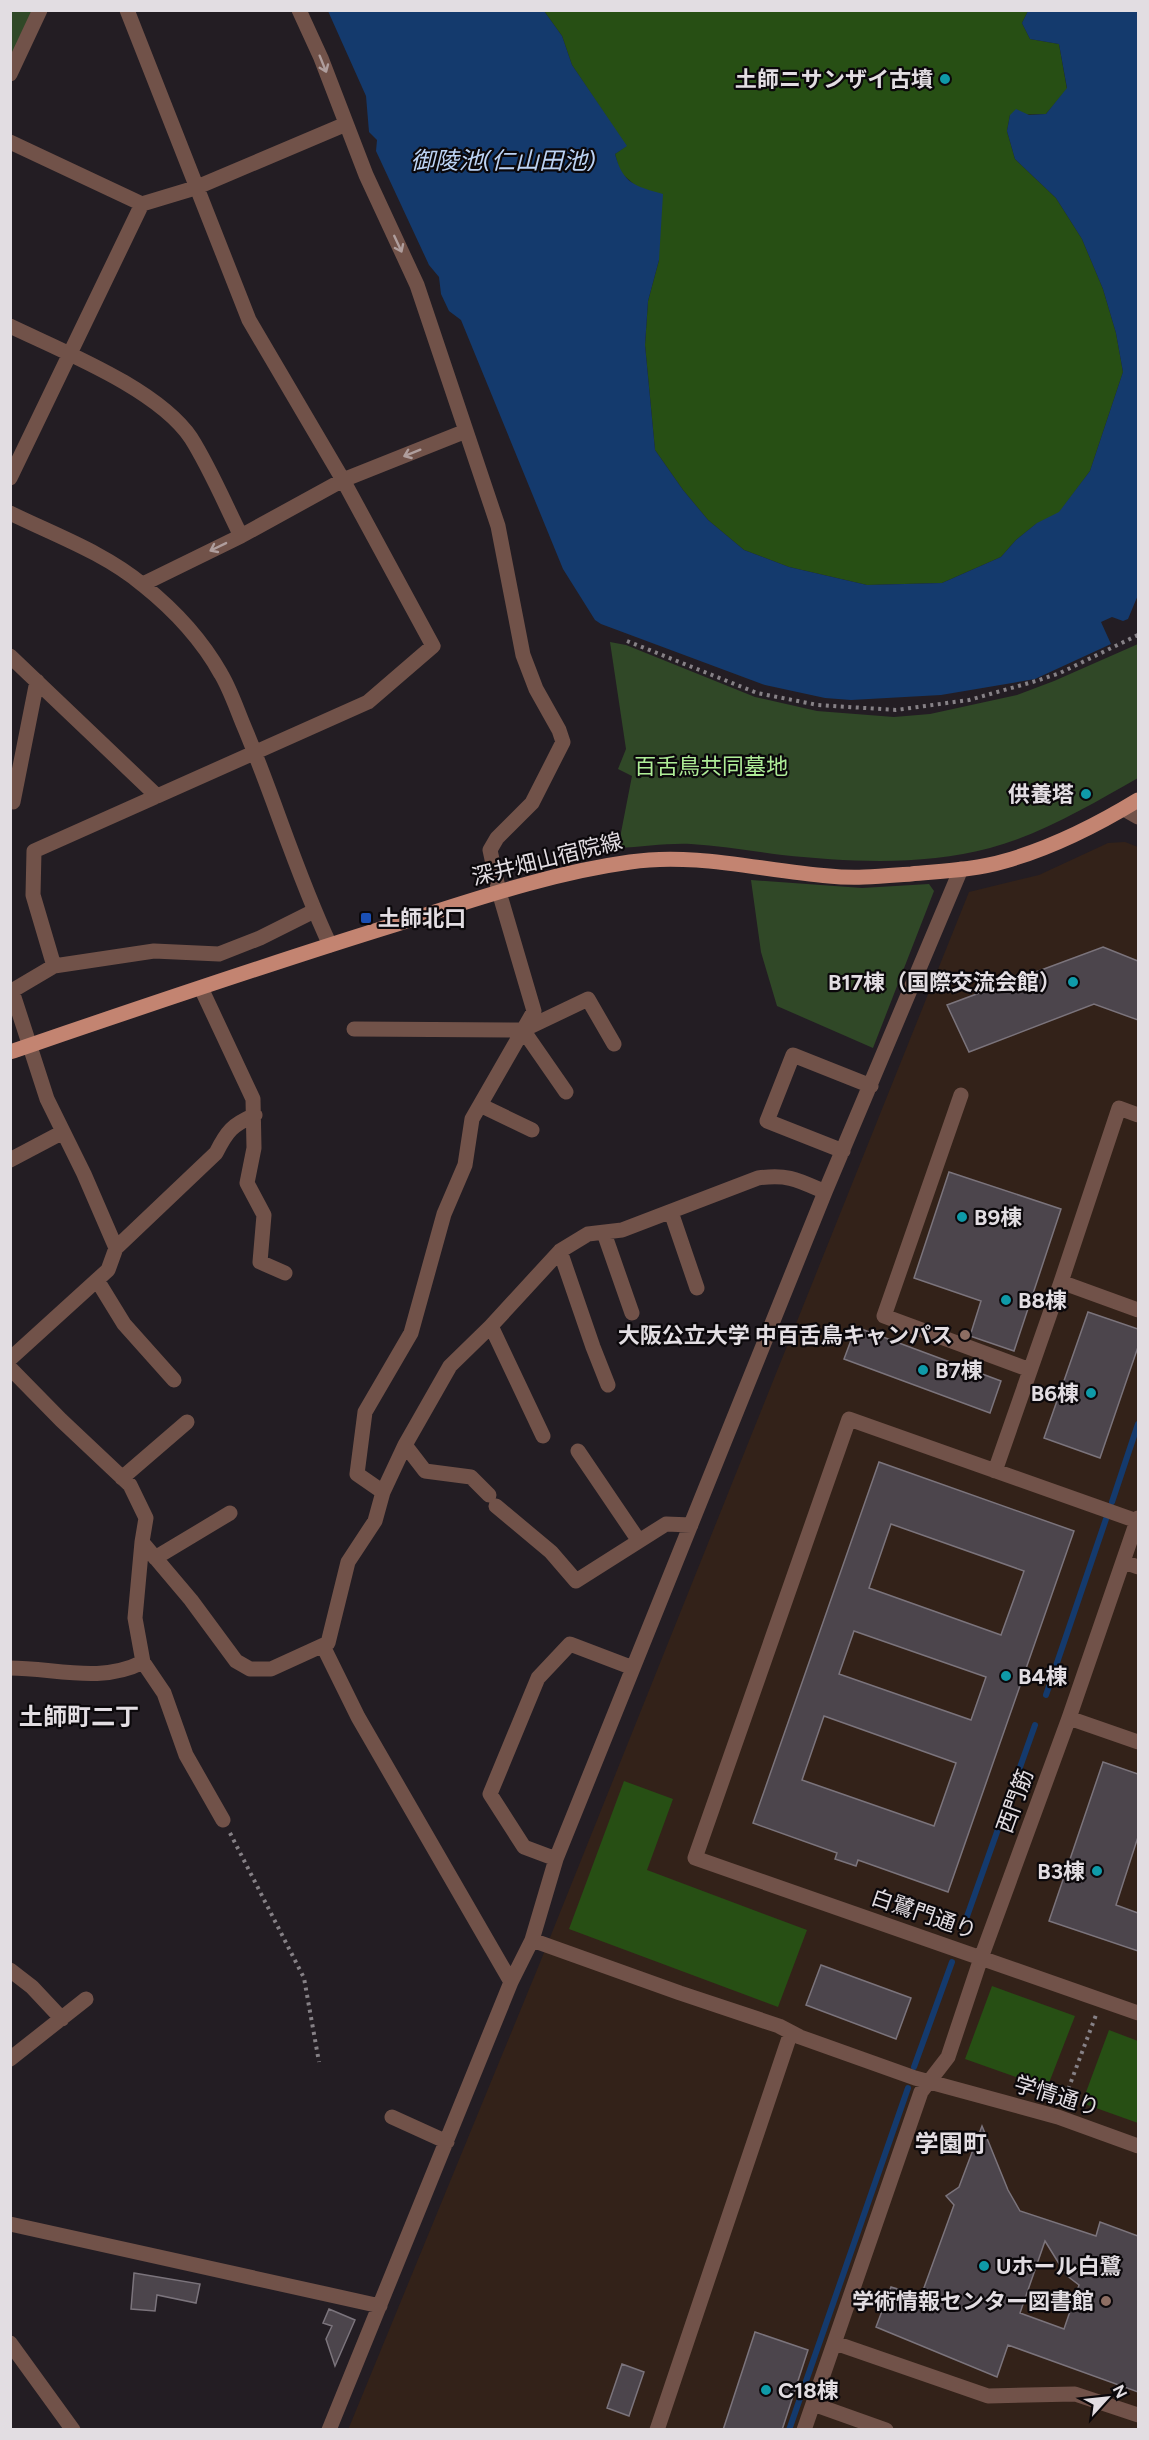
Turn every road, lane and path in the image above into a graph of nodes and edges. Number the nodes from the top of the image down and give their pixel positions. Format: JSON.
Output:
{"nodes":[{"id":1,"x":40,"y":10,"type":"edge"},
{"id":2,"x":127,"y":10,"type":"edge"},
{"id":3,"x":299,"y":10,"type":"edge"},
{"id":4,"x":10,"y":74,"type":"edge"},
{"id":5,"x":346,"y":124,"type":"junction"},
{"id":6,"x":10,"y":142,"type":"edge"},
{"id":7,"x":195,"y":188,"type":"junction"},
{"id":8,"x":142,"y":204,"type":"junction"},
{"id":9,"x":10,"y":326,"type":"edge"},
{"id":10,"x":70,"y":354,"type":"junction"},
{"id":11,"x":466,"y":431,"type":"junction"},
{"id":12,"x":10,"y":478,"type":"edge"},
{"id":13,"x":343,"y":480,"type":"junction"},
{"id":14,"x":10,"y":513,"type":"edge"},
{"id":15,"x":241,"y":536,"type":"junction"},
{"id":16,"x":143,"y":584,"type":"junction"},
{"id":17,"x":1138,"y":634,"type":"edge"},
{"id":18,"x":627,"y":641,"type":"dead end"},
{"id":19,"x":10,"y":656,"type":"edge"},
{"id":20,"x":37,"y":681,"type":"junction"},
{"id":21,"x":255,"y":753,"type":"junction"},
{"id":22,"x":157,"y":796,"type":"junction"},
{"id":23,"x":1138,"y":800,"type":"edge"},
{"id":24,"x":13,"y":802,"type":"dead end"},
{"id":25,"x":1124,"y":809,"type":"junction"},
{"id":26,"x":1138,"y":817,"type":"edge"},
{"id":27,"x":961,"y":869,"type":"junction"},
{"id":28,"x":499,"y":892,"type":"junction"},
{"id":29,"x":314,"y":911,"type":"junction"},
{"id":30,"x":330,"y":945,"type":"junction"},
{"id":31,"x":54,"y":966,"type":"junction"},
{"id":32,"x":201,"y":988,"type":"junction"},
{"id":33,"x":11,"y":991,"type":"edge"},
{"id":34,"x":354,"y":1029,"type":"dead end"},
{"id":35,"x":523,"y":1030,"type":"junction"},
{"id":36,"x":614,"y":1044,"type":"dead end"},
{"id":37,"x":29,"y":1046,"type":"junction"},
{"id":38,"x":10,"y":1052,"type":"edge"},
{"id":39,"x":871,"y":1086,"type":"junction"},
{"id":40,"x":566,"y":1092,"type":"dead end"},
{"id":41,"x":961,"y":1095,"type":"dead end"},
{"id":42,"x":480,"y":1105,"type":"junction"},
{"id":43,"x":255,"y":1115,"type":"junction"},
{"id":44,"x":1138,"y":1115,"type":"edge"},
{"id":45,"x":532,"y":1130,"type":"dead end"},
{"id":46,"x":63,"y":1132,"type":"junction"},
{"id":47,"x":843,"y":1151,"type":"junction"},
{"id":48,"x":10,"y":1160,"type":"edge"},
{"id":49,"x":825,"y":1192,"type":"junction"},
{"id":50,"x":671,"y":1212,"type":"junction"},
{"id":51,"x":604,"y":1233,"type":"junction"},
{"id":52,"x":116,"y":1248,"type":"junction"},
{"id":53,"x":560,"y":1251,"type":"junction"},
{"id":54,"x":285,"y":1273,"type":"dead end"},
{"id":55,"x":97,"y":1280,"type":"junction"},
{"id":56,"x":1061,"y":1282,"type":"junction"},
{"id":57,"x":697,"y":1288,"type":"dead end"},
{"id":58,"x":1138,"y":1310,"type":"edge"},
{"id":59,"x":632,"y":1313,"type":"dead end"},
{"id":60,"x":491,"y":1326,"type":"junction"},
{"id":61,"x":10,"y":1359,"type":"edge"},
{"id":62,"x":10,"y":1368,"type":"edge"},
{"id":63,"x":1030,"y":1370,"type":"junction"},
{"id":64,"x":174,"y":1380,"type":"dead end"},
{"id":65,"x":608,"y":1385,"type":"dead end"},
{"id":66,"x":187,"y":1422,"type":"dead end"},
{"id":67,"x":543,"y":1436,"type":"dead end"},
{"id":68,"x":405,"y":1445,"type":"junction"},
{"id":69,"x":578,"y":1451,"type":"dead end"},
{"id":70,"x":995,"y":1471,"type":"junction"},
{"id":71,"x":122,"y":1478,"type":"junction"},
{"id":72,"x":383,"y":1492,"type":"junction"},
{"id":73,"x":230,"y":1513,"type":"dead end"},
{"id":74,"x":1138,"y":1520,"type":"edge"},
{"id":75,"x":691,"y":1525,"type":"junction"},
{"id":76,"x":639,"y":1541,"type":"junction"},
{"id":77,"x":142,"y":1542,"type":"junction"},
{"id":78,"x":155,"y":1558,"type":"junction"},
{"id":79,"x":1124,"y":1562,"type":"junction"},
{"id":80,"x":1138,"y":1568,"type":"edge"},
{"id":81,"x":323,"y":1646,"type":"junction"},
{"id":82,"x":143,"y":1662,"type":"junction"},
{"id":83,"x":10,"y":1668,"type":"edge"},
{"id":84,"x":633,"y":1668,"type":"junction"},
{"id":85,"x":1069,"y":1718,"type":"junction"},
{"id":86,"x":1138,"y":1742,"type":"edge"},
{"id":87,"x":224,"y":1820,"type":"joint"},
{"id":88,"x":556,"y":1859,"type":"junction"},
{"id":89,"x":532,"y":1940,"type":"junction"},
{"id":90,"x":981,"y":1958,"type":"junction"},
{"id":91,"x":10,"y":1970,"type":"edge"},
{"id":92,"x":511,"y":1982,"type":"junction"},
{"id":93,"x":86,"y":1999,"type":"dead end"},
{"id":94,"x":1101,"y":2000,"type":"junction"},
{"id":95,"x":1138,"y":2013,"type":"edge"},
{"id":96,"x":62,"y":2019,"type":"junction"},
{"id":97,"x":791,"y":2032,"type":"junction"},
{"id":98,"x":10,"y":2059,"type":"edge"},
{"id":99,"x":319,"y":2062,"type":"dead end"},
{"id":100,"x":925,"y":2087,"type":"junction"},
{"id":101,"x":392,"y":2117,"type":"dead end"},
{"id":102,"x":1058,"y":2117,"type":"junction"},
{"id":103,"x":447,"y":2142,"type":"junction"},
{"id":104,"x":1138,"y":2146,"type":"edge"},
{"id":105,"x":10,"y":2224,"type":"edge"},
{"id":106,"x":380,"y":2306,"type":"junction"},
{"id":107,"x":10,"y":2343,"type":"edge"},
{"id":108,"x":835,"y":2343,"type":"junction"},
{"id":109,"x":813,"y":2404,"type":"junction"},
{"id":110,"x":1138,"y":2415,"type":"edge"},
{"id":111,"x":73,"y":2430,"type":"edge"},
{"id":112,"x":329,"y":2430,"type":"edge"},
{"id":113,"x":657,"y":2430,"type":"edge"},
{"id":114,"x":804,"y":2430,"type":"edge"},
{"id":115,"x":886,"y":2430,"type":"edge"}],
"edges":[{"from":1,"to":4,"type":"street"},
{"from":2,"to":7,"type":"street"},
{"from":3,"to":5,"type":"street","one_way":true},
{"from":5,"to":7,"type":"street"},
{"from":5,"to":11,"type":"street","one_way":true},
{"from":6,"to":8,"type":"street"},
{"from":7,"to":8,"type":"street"},
{"from":7,"to":13,"type":"street"},
{"from":8,"to":10,"type":"street"},
{"from":9,"to":10,"type":"street"},
{"from":10,"to":12,"type":"street"},
{"from":10,"to":15,"type":"street"},
{"from":11,"to":13,"type":"street","one_way":true},
{"from":11,"to":28,"type":"street"},
{"from":13,"to":15,"type":"street"},
{"from":13,"to":21,"type":"street"},
{"from":14,"to":16,"type":"street"},
{"from":15,"to":16,"type":"street","one_way":true},
{"from":16,"to":21,"type":"street"},
{"from":17,"to":18,"type":"path"},
{"from":19,"to":20,"type":"street"},
{"from":20,"to":22,"type":"street"},
{"from":20,"to":24,"type":"street"},
{"from":21,"to":22,"type":"street"},
{"from":21,"to":29,"type":"street"},
{"from":22,"to":31,"type":"street"},
{"from":23,"to":25,"type":"main road","name":"深井畑山宿院線"},
{"from":25,"to":26,"type":"street"},
{"from":25,"to":27,"type":"main road","name":"深井畑山宿院線"},
{"from":27,"to":28,"type":"main road","name":"深井畑山宿院線"},
{"from":27,"to":39,"type":"street"},
{"from":28,"to":30,"type":"main road","name":"深井畑山宿院線"},
{"from":28,"to":35,"type":"street"},
{"from":29,"to":30,"type":"street"},
{"from":29,"to":31,"type":"street"},
{"from":30,"to":32,"type":"main road","name":"深井畑山宿院線"},
{"from":31,"to":33,"type":"street"},
{"from":32,"to":37,"type":"main road","name":"深井畑山宿院線"},
{"from":32,"to":43,"type":"street"},
{"from":33,"to":37,"type":"street"},
{"from":34,"to":35,"type":"street"},
{"from":35,"to":36,"type":"street"},
{"from":35,"to":40,"type":"street"},
{"from":35,"to":42,"type":"street"},
{"from":37,"to":38,"type":"main road","name":"深井畑山宿院線"},
{"from":37,"to":46,"type":"street"},
{"from":39,"to":47,"type":"street"},
{"from":39,"to":47,"type":"street"},
{"from":41,"to":63,"type":"street"},
{"from":42,"to":45,"type":"street"},
{"from":42,"to":72,"type":"street"},
{"from":43,"to":52,"type":"street"},
{"from":43,"to":54,"type":"street"},
{"from":44,"to":56,"type":"street"},
{"from":46,"to":48,"type":"street"},
{"from":46,"to":52,"type":"street"},
{"from":47,"to":49,"type":"street"},
{"from":49,"to":50,"type":"street"},
{"from":49,"to":75,"type":"street"},
{"from":50,"to":51,"type":"street"},
{"from":50,"to":57,"type":"street"},
{"from":51,"to":53,"type":"street"},
{"from":51,"to":59,"type":"street"},
{"from":52,"to":55,"type":"street"},
{"from":53,"to":60,"type":"street"},
{"from":53,"to":65,"type":"street"},
{"from":55,"to":61,"type":"street"},
{"from":55,"to":64,"type":"street"},
{"from":56,"to":58,"type":"street"},
{"from":56,"to":63,"type":"street"},
{"from":60,"to":67,"type":"street"},
{"from":60,"to":68,"type":"street"},
{"from":62,"to":71,"type":"street"},
{"from":63,"to":70,"type":"street"},
{"from":66,"to":71,"type":"street"},
{"from":68,"to":72,"type":"street"},
{"from":68,"to":76,"type":"street"},
{"from":69,"to":76,"type":"street"},
{"from":70,"to":74,"type":"street"},
{"from":70,"to":90,"type":"street","name":"白鷺門通り"},
{"from":71,"to":77,"type":"street"},
{"from":72,"to":81,"type":"street"},
{"from":73,"to":78,"type":"street"},
{"from":74,"to":79,"type":"street","name":"西門筋"},
{"from":75,"to":76,"type":"street"},
{"from":75,"to":84,"type":"street"},
{"from":77,"to":78,"type":"street"},
{"from":77,"to":82,"type":"street"},
{"from":78,"to":81,"type":"street"},
{"from":79,"to":80,"type":"street"},
{"from":79,"to":85,"type":"street","name":"西門筋"},
{"from":81,"to":92,"type":"street"},
{"from":82,"to":83,"type":"street"},
{"from":82,"to":87,"type":"street"},
{"from":84,"to":88,"type":"street"},
{"from":84,"to":88,"type":"street"},
{"from":85,"to":86,"type":"street"},
{"from":85,"to":90,"type":"street","name":"西門筋"},
{"from":87,"to":99,"type":"path"},
{"from":88,"to":89,"type":"street"},
{"from":89,"to":92,"type":"street"},
{"from":89,"to":97,"type":"street","name":"学情通り"},
{"from":90,"to":94,"type":"street","name":"白鷺門通り"},
{"from":90,"to":100,"type":"street","name":"西門筋"},
{"from":91,"to":96,"type":"street"},
{"from":92,"to":103,"type":"street"},
{"from":93,"to":96,"type":"street"},
{"from":94,"to":95,"type":"street","name":"白鷺門通り"},
{"from":94,"to":102,"type":"path"},
{"from":96,"to":98,"type":"street"},
{"from":97,"to":100,"type":"street","name":"学情通り"},
{"from":97,"to":113,"type":"street"},
{"from":100,"to":102,"type":"street","name":"学情通り"},
{"from":100,"to":108,"type":"street","name":"西門筋"},
{"from":101,"to":103,"type":"street"},
{"from":102,"to":104,"type":"street","name":"学情通り"},
{"from":103,"to":106,"type":"street"},
{"from":105,"to":106,"type":"street"},
{"from":106,"to":112,"type":"street"},
{"from":107,"to":111,"type":"street"},
{"from":108,"to":109,"type":"street","name":"西門筋"},
{"from":108,"to":110,"type":"street"},
{"from":109,"to":114,"type":"street","name":"西門筋"},
{"from":109,"to":115,"type":"street"}]}
